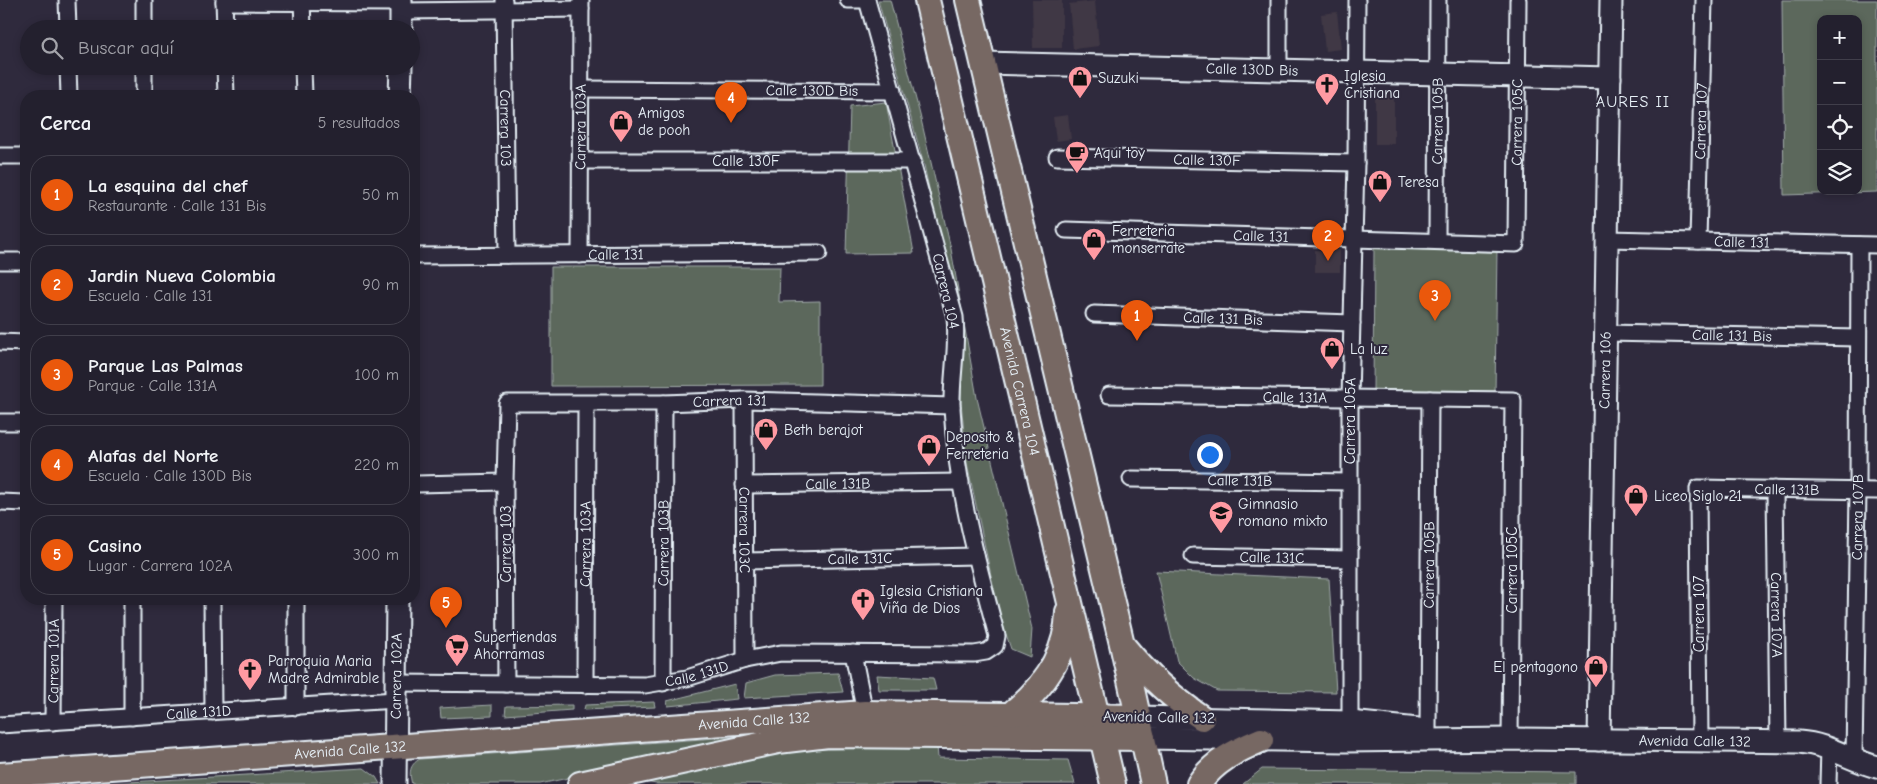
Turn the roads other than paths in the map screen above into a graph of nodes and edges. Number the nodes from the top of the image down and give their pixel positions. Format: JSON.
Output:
{"nodes":[{"id":1,"x":68,"y":0,"type":"edge"},
{"id":2,"x":144,"y":0,"type":"edge"},
{"id":3,"x":848,"y":0,"type":"edge"},
{"id":4,"x":867,"y":0,"type":"edge"},
{"id":5,"x":927,"y":0,"type":"edge"},
{"id":6,"x":968,"y":0,"type":"edge"},
{"id":7,"x":1279,"y":0,"type":"edge"},
{"id":8,"x":1357,"y":0,"type":"edge"},
{"id":9,"x":1438,"y":0,"type":"edge"},
{"id":10,"x":1518,"y":0,"type":"edge"},
{"id":11,"x":1611,"y":0,"type":"edge"},
{"id":12,"x":1704,"y":0,"type":"edge"},
{"id":13,"x":224,"y":1,"type":"edge"},
{"id":14,"x":302,"y":1,"type":"edge"},
{"id":15,"x":581,"y":4,"type":"edge"},
{"id":16,"x":504,"y":5,"type":"edge"},
{"id":17,"x":401,"y":11,"type":"edge"},
{"id":18,"x":68,"y":20,"type":"edge"},
{"id":19,"x":144,"y":20,"type":"edge"},
{"id":20,"x":225,"y":20,"type":"edge"},
{"id":21,"x":303,"y":20,"type":"edge"},
{"id":22,"x":983,"y":63,"type":"junction"},
{"id":23,"x":1279,"y":70,"type":"junction"},
{"id":24,"x":1357,"y":72,"type":"junction"},
{"id":25,"x":1437,"y":74,"type":"junction"},
{"id":26,"x":68,"y":75,"type":"edge"},
{"id":27,"x":144,"y":75,"type":"edge"},
{"id":28,"x":225,"y":75,"type":"edge"},
{"id":29,"x":303,"y":75,"type":"edge"},
{"id":30,"x":400,"y":75,"type":"edge"},
{"id":31,"x":1517,"y":76,"type":"junction"},
{"id":32,"x":1610,"y":78,"type":"junction"},
{"id":33,"x":581,"y":89,"type":"junction"},
{"id":34,"x":69,"y":90,"type":"edge"},
{"id":35,"x":144,"y":90,"type":"edge"},
{"id":36,"x":226,"y":90,"type":"edge"},
{"id":37,"x":304,"y":90,"type":"edge"},
{"id":38,"x":400,"y":90,"type":"edge"},
{"id":39,"x":893,"y":91,"type":"junction"},
{"id":40,"x":0,"y":156,"type":"edge"},
{"id":41,"x":20,"y":156,"type":"edge"},
{"id":42,"x":1057,"y":157,"type":"dead end"},
{"id":43,"x":580,"y":161,"type":"junction"},
{"id":44,"x":913,"y":161,"type":"junction"},
{"id":45,"x":1356,"y":163,"type":"junction"},
{"id":46,"x":1066,"y":230,"type":"dead end"},
{"id":47,"x":1354,"y":239,"type":"junction"},
{"id":48,"x":1607,"y":239,"type":"junction"},
{"id":49,"x":1437,"y":241,"type":"junction"},
{"id":50,"x":1698,"y":241,"type":"junction"},
{"id":51,"x":1516,"y":244,"type":"joint"},
{"id":52,"x":1859,"y":245,"type":"junction"},
{"id":53,"x":1877,"y":245,"type":"edge"},
{"id":54,"x":819,"y":253,"type":"dead end"},
{"id":55,"x":508,"y":255,"type":"junction"},
{"id":56,"x":580,"y":255,"type":"junction"},
{"id":57,"x":420,"y":256,"type":"edge"},
{"id":58,"x":0,"y":261,"type":"edge"},
{"id":59,"x":20,"y":261,"type":"edge"},
{"id":60,"x":1094,"y":314,"type":"dead end"},
{"id":61,"x":1352,"y":323,"type":"junction"},
{"id":62,"x":1606,"y":333,"type":"junction"},
{"id":63,"x":1858,"y":338,"type":"junction"},
{"id":64,"x":0,"y":342,"type":"edge"},
{"id":65,"x":20,"y":343,"type":"edge"},
{"id":66,"x":1108,"y":395,"type":"dead end"},
{"id":67,"x":1350,"y":398,"type":"junction"},
{"id":68,"x":1430,"y":399,"type":"junction"},
{"id":69,"x":744,"y":400,"type":"junction"},
{"id":70,"x":1513,"y":400,"type":"joint"},
{"id":71,"x":664,"y":403,"type":"junction"},
{"id":72,"x":507,"y":404,"type":"joint"},
{"id":73,"x":586,"y":404,"type":"junction"},
{"id":74,"x":952,"y":406,"type":"junction"},
{"id":75,"x":0,"y":422,"type":"edge"},
{"id":76,"x":20,"y":422,"type":"edge"},
{"id":77,"x":1131,"y":479,"type":"dead end"},
{"id":78,"x":505,"y":482,"type":"junction"},
{"id":79,"x":961,"y":482,"type":"junction"},
{"id":80,"x":1350,"y":482,"type":"junction"},
{"id":81,"x":420,"y":484,"type":"edge"},
{"id":82,"x":744,"y":485,"type":"junction"},
{"id":83,"x":1698,"y":488,"type":"joint"},
{"id":84,"x":1775,"y":489,"type":"junction"},
{"id":85,"x":1858,"y":491,"type":"junction"},
{"id":86,"x":1877,"y":491,"type":"edge"},
{"id":87,"x":0,"y":502,"type":"edge"},
{"id":88,"x":20,"y":503,"type":"edge"},
{"id":89,"x":976,"y":556,"type":"junction"},
{"id":90,"x":1193,"y":556,"type":"dead end"},
{"id":91,"x":1349,"y":559,"type":"junction"},
{"id":92,"x":744,"y":561,"type":"junction"},
{"id":93,"x":1068,"y":598,"type":"junction"},
{"id":94,"x":54,"y":605,"type":"edge"},
{"id":95,"x":132,"y":605,"type":"edge"},
{"id":96,"x":212,"y":605,"type":"edge"},
{"id":97,"x":296,"y":605,"type":"edge"},
{"id":98,"x":397,"y":605,"type":"edge"},
{"id":99,"x":1122,"y":644,"type":"junction"},
{"id":100,"x":995,"y":646,"type":"joint"},
{"id":101,"x":853,"y":654,"type":"junction"},
{"id":102,"x":745,"y":660,"type":"junction"},
{"id":103,"x":663,"y":683,"type":"junction"},
{"id":104,"x":506,"y":684,"type":"junction"},
{"id":105,"x":585,"y":685,"type":"junction"},
{"id":106,"x":396,"y":692,"type":"junction"},
{"id":107,"x":296,"y":707,"type":"junction"},
{"id":108,"x":212,"y":712,"type":"junction"},
{"id":109,"x":865,"y":713,"type":"junction"},
{"id":110,"x":1011,"y":714,"type":"junction"},
{"id":111,"x":132,"y":717,"type":"junction"},
{"id":112,"x":1202,"y":718,"type":"junction"},
{"id":113,"x":53,"y":722,"type":"junction"},
{"id":114,"x":1350,"y":722,"type":"junction"},
{"id":115,"x":0,"y":725,"type":"edge"},
{"id":116,"x":1099,"y":727,"type":"junction"},
{"id":117,"x":1141,"y":727,"type":"junction"},
{"id":118,"x":1428,"y":730,"type":"junction"},
{"id":119,"x":1510,"y":739,"type":"junction"},
{"id":120,"x":1261,"y":740,"type":"junction"},
{"id":121,"x":1599,"y":740,"type":"junction"},
{"id":122,"x":1700,"y":741,"type":"junction"},
{"id":123,"x":1778,"y":742,"type":"junction"},
{"id":124,"x":396,"y":747,"type":"junction"},
{"id":125,"x":1829,"y":748,"type":"junction"},
{"id":126,"x":1854,"y":759,"type":"junction"},
{"id":127,"x":1877,"y":767,"type":"edge"},
{"id":128,"x":0,"y":775,"type":"edge"},
{"id":129,"x":395,"y":784,"type":"edge"},
{"id":130,"x":580,"y":784,"type":"edge"},
{"id":131,"x":1113,"y":784,"type":"edge"},
{"id":132,"x":1153,"y":784,"type":"edge"},
{"id":133,"x":1198,"y":784,"type":"edge"},
{"id":134,"x":1828,"y":784,"type":"edge"}],
"edges":[{"from":1,"to":18,"type":"street"},
{"from":2,"to":19,"type":"street"},
{"from":3,"to":4,"type":"street"},
{"from":4,"to":39,"type":"street","name":"Carrera 104"},
{"from":5,"to":93,"type":"main road","name":"Avenida Carrera 104"},
{"from":6,"to":22,"type":"main road"},
{"from":7,"to":23,"type":"street"},
{"from":8,"to":24,"type":"street","name":"Carrera 105A"},
{"from":9,"to":25,"type":"street","name":"Carrera 105B"},
{"from":10,"to":31,"type":"street","name":"Carrera 105C"},
{"from":11,"to":32,"type":"street","name":"Carrera 106"},
{"from":12,"to":50,"type":"street","name":"Carrera 107"},
{"from":13,"to":14,"type":"street"},
{"from":13,"to":20,"type":"street"},
{"from":14,"to":17,"type":"street"},
{"from":14,"to":21,"type":"street"},
{"from":15,"to":16,"type":"street"},
{"from":15,"to":33,"type":"street","name":"Carrera 103A"},
{"from":16,"to":17,"type":"street"},
{"from":16,"to":55,"type":"street","name":"Carrera 103"},
{"from":22,"to":23,"type":"street","name":"Calle 130D Bis"},
{"from":22,"to":99,"type":"main road"},
{"from":23,"to":24,"type":"street","name":"Calle 130D Bis"},
{"from":24,"to":25,"type":"street","name":"Calle 130D Bis"},
{"from":24,"to":45,"type":"street","name":"Carrera 105A"},
{"from":25,"to":31,"type":"street","name":"Calle 130D Bis"},
{"from":25,"to":49,"type":"street","name":"Carrera 105B"},
{"from":26,"to":34,"type":"street"},
{"from":27,"to":35,"type":"street"},
{"from":28,"to":36,"type":"street"},
{"from":29,"to":37,"type":"street"},
{"from":30,"to":38,"type":"street"},
{"from":31,"to":32,"type":"street","name":"Calle 130D Bis"},
{"from":31,"to":51,"type":"street","name":"Carrera 105C"},
{"from":32,"to":48,"type":"street","name":"Carrera 106"},
{"from":33,"to":39,"type":"street","name":"Calle 130D Bis"},
{"from":33,"to":43,"type":"street","name":"Carrera 103A"},
{"from":39,"to":44,"type":"street","name":"Carrera 104"},
{"from":40,"to":41,"type":"street"},
{"from":42,"to":45,"type":"street","name":"Calle 130F"},
{"from":43,"to":44,"type":"street","name":"Calle 130F"},
{"from":43,"to":56,"type":"street","name":"Carrera 103A"},
{"from":44,"to":74,"type":"street","name":"Carrera 104"},
{"from":45,"to":47,"type":"street","name":"Carrera 105A"},
{"from":46,"to":47,"type":"street","name":"Calle 131"},
{"from":47,"to":49,"type":"street","name":"Calle 131"},
{"from":47,"to":61,"type":"street","name":"Carrera 105A"},
{"from":48,"to":50,"type":"street","name":"Calle 131"},
{"from":48,"to":62,"type":"street","name":"Carrera 106"},
{"from":49,"to":51,"type":"street","name":"Calle 131"},
{"from":50,"to":52,"type":"street","name":"Calle 131"},
{"from":52,"to":53,"type":"street","name":"Calle 131"},
{"from":52,"to":63,"type":"street","name":"Carrera 107B"},
{"from":54,"to":56,"type":"street","name":"Calle 131"},
{"from":55,"to":56,"type":"street","name":"Calle 131"},
{"from":55,"to":57,"type":"street","name":"Calle 131"},
{"from":58,"to":59,"type":"street"},
{"from":60,"to":61,"type":"street","name":"Calle 131 Bis"},
{"from":61,"to":67,"type":"street","name":"Carrera 105A"},
{"from":62,"to":63,"type":"street","name":"Calle 131 Bis"},
{"from":62,"to":121,"type":"street","name":"Carrera 106"},
{"from":63,"to":85,"type":"street","name":"Carrera 107B"},
{"from":64,"to":65,"type":"street"},
{"from":66,"to":67,"type":"street","name":"Calle 131A"},
{"from":67,"to":68,"type":"street","name":"Calle 131A"},
{"from":67,"to":80,"type":"street","name":"Carrera 105A"},
{"from":68,"to":70,"type":"street","name":"Calle 131A"},
{"from":68,"to":118,"type":"street","name":"Carrera 105B"},
{"from":69,"to":71,"type":"street","name":"Carrera 131"},
{"from":69,"to":74,"type":"street","name":"Carrera 131"},
{"from":69,"to":82,"type":"street","name":"Carrera 103C"},
{"from":70,"to":119,"type":"street","name":"Carrera 105C"},
{"from":71,"to":73,"type":"street","name":"Carrera 131"},
{"from":71,"to":103,"type":"street","name":"Carrera 103B"},
{"from":72,"to":73,"type":"street","name":"Carrera 131"},
{"from":72,"to":78,"type":"street","name":"Carrera 103"},
{"from":73,"to":105,"type":"street","name":"Carrera 103A"},
{"from":74,"to":79,"type":"street","name":"Carrera 104"},
{"from":75,"to":76,"type":"street"},
{"from":77,"to":80,"type":"street","name":"Calle 131B"},
{"from":78,"to":81,"type":"street"},
{"from":78,"to":104,"type":"street","name":"Carrera 103"},
{"from":79,"to":82,"type":"street","name":"Calle 131B"},
{"from":79,"to":89,"type":"street","name":"Carrera 104"},
{"from":80,"to":91,"type":"street","name":"Carrera 105A"},
{"from":82,"to":92,"type":"street","name":"Carrera 103C"},
{"from":83,"to":84,"type":"street","name":"Calle 131B"},
{"from":83,"to":122,"type":"street","name":"Carrera 107"},
{"from":84,"to":85,"type":"street","name":"Calle 131B"},
{"from":84,"to":123,"type":"street","name":"Carrera 107A"},
{"from":85,"to":86,"type":"street","name":"Calle 131B"},
{"from":85,"to":126,"type":"street","name":"Carrera 107B"},
{"from":87,"to":88,"type":"street"},
{"from":89,"to":92,"type":"street","name":"Calle 131C"},
{"from":89,"to":100,"type":"street","name":"Carrera 104"},
{"from":90,"to":91,"type":"street","name":"Calle 131C"},
{"from":91,"to":114,"type":"street","name":"Carrera 105A"},
{"from":92,"to":102,"type":"street","name":"Carrera 103C"},
{"from":93,"to":110,"type":"main road"},
{"from":93,"to":116,"type":"main road","name":"Avenida Carrera 104"},
{"from":94,"to":113,"type":"street","name":"Carrera 101A"},
{"from":95,"to":111,"type":"street"},
{"from":96,"to":108,"type":"street"},
{"from":97,"to":107,"type":"street"},
{"from":98,"to":106,"type":"street","name":"Carrera 102A"},
{"from":99,"to":112,"type":"main road"},
{"from":99,"to":117,"type":"main road"},
{"from":100,"to":101,"type":"street","name":"Calle 131D"},
{"from":101,"to":102,"type":"street","name":"Calle 131D"},
{"from":101,"to":109,"type":"street"},
{"from":102,"to":103,"type":"street","name":"Calle 131D"},
{"from":103,"to":105,"type":"street","name":"Calle 131D"},
{"from":104,"to":105,"type":"street","name":"Calle 131D"},
{"from":104,"to":106,"type":"street","name":"Calle 131D"},
{"from":106,"to":107,"type":"street","name":"Calle 131D"},
{"from":106,"to":124,"type":"street","name":"Carrera 102A"},
{"from":107,"to":108,"type":"street","name":"Calle 131D"},
{"from":108,"to":111,"type":"street","name":"Calle 131D"},
{"from":109,"to":110,"type":"main road","name":"Avenida Calle 132"},
{"from":109,"to":124,"type":"main road","name":"Avenida Calle 132"},
{"from":110,"to":116,"type":"main road","name":"Avenida Calle 132"},
{"from":111,"to":113,"type":"street","name":"Calle 131D"},
{"from":112,"to":114,"type":"street","name":"Avenida Calle 132"},
{"from":112,"to":117,"type":"street","name":"Avenida Calle 132"},
{"from":113,"to":115,"type":"street","name":"Calle 131D"},
{"from":114,"to":118,"type":"street","name":"Avenida Calle 132"},
{"from":116,"to":117,"type":"main road","name":"Avenida Calle 132"},
{"from":116,"to":130,"type":"main road","name":"Avenida Calle 132"},
{"from":116,"to":131,"type":"main road","name":"Avenida Carrera 104"},
{"from":117,"to":120,"type":"street","name":"Avenida Calle 132"},
{"from":117,"to":132,"type":"main road"},
{"from":118,"to":119,"type":"street","name":"Avenida Calle 132"},
{"from":119,"to":120,"type":"street","name":"Avenida Calle 132"},
{"from":119,"to":121,"type":"street","name":"Avenida Calle 132"},
{"from":120,"to":133,"type":"main road"},
{"from":121,"to":122,"type":"street","name":"Avenida Calle 132"},
{"from":122,"to":123,"type":"street","name":"Avenida Calle 132"},
{"from":123,"to":125,"type":"street","name":"Avenida Calle 132"},
{"from":124,"to":128,"type":"main road","name":"Avenida Calle 132"},
{"from":124,"to":129,"type":"street","name":"Carrera 102A"},
{"from":125,"to":126,"type":"street","name":"Avenida Calle 132"},
{"from":125,"to":134,"type":"street"},
{"from":126,"to":127,"type":"street","name":"Avenida Calle 132"}]}
